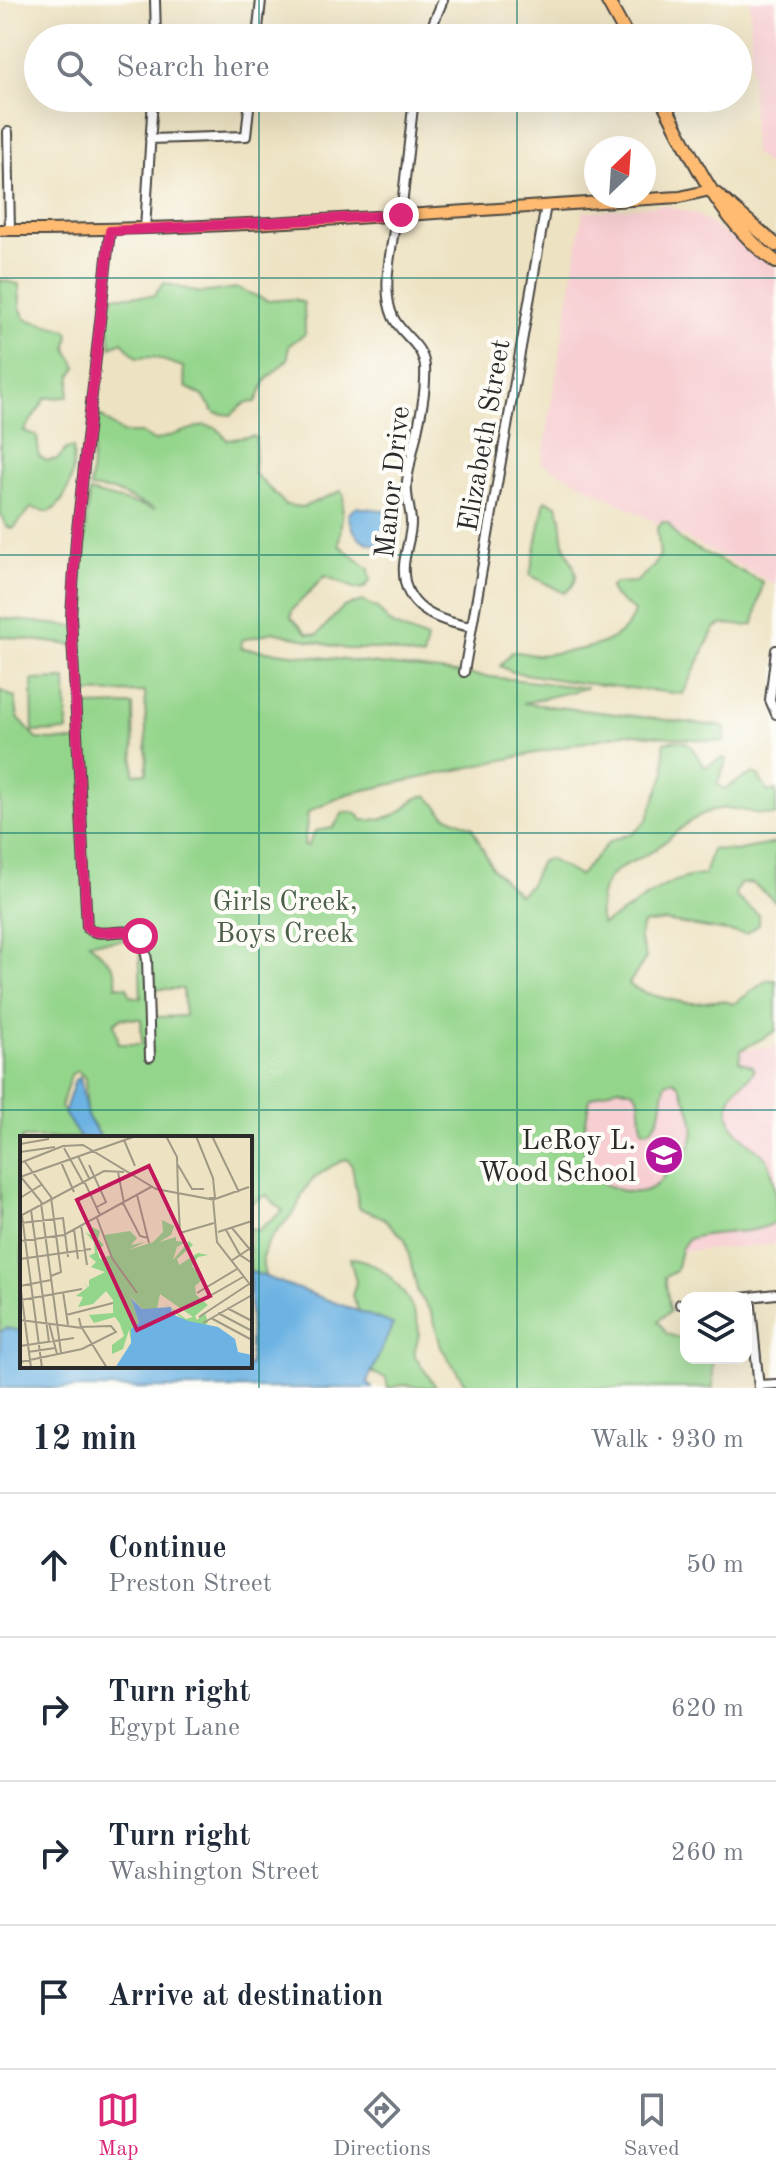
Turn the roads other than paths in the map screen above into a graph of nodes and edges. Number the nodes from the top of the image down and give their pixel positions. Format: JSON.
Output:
{"nodes":[{"id":1,"x":155,"y":0,"type":"edge"},
{"id":2,"x":261,"y":0,"type":"edge"},
{"id":3,"x":443,"y":0,"type":"edge"},
{"id":4,"x":607,"y":0,"type":"edge"},
{"id":5,"x":156,"y":24,"type":"edge"},
{"id":6,"x":258,"y":24,"type":"edge"},
{"id":7,"x":433,"y":24,"type":"edge"},
{"id":8,"x":620,"y":24,"type":"edge"},
{"id":9,"x":152,"y":112,"type":"edge"},
{"id":10,"x":249,"y":112,"type":"edge"},
{"id":11,"x":412,"y":112,"type":"edge"},
{"id":12,"x":668,"y":112,"type":"edge"},
{"id":13,"x":8,"y":132,"type":"dead end"},
{"id":14,"x":150,"y":139,"type":"junction"},
{"id":15,"x":710,"y":190,"type":"junction"},
{"id":16,"x":546,"y":205,"type":"junction"},
{"id":17,"x":398,"y":215,"type":"junction"},
{"id":18,"x":145,"y":229,"type":"junction"},
{"id":19,"x":5,"y":230,"type":"edge"},
{"id":20,"x":110,"y":231,"type":"junction"},
{"id":21,"x":776,"y":245,"type":"edge"},
{"id":22,"x":776,"y":262,"type":"edge"},
{"id":23,"x":472,"y":627,"type":"junction"},
{"id":24,"x":776,"y":650,"type":"edge"},
{"id":25,"x":464,"y":672,"type":"dead end"},
{"id":26,"x":775,"y":712,"type":"edge"},
{"id":27,"x":150,"y":1057,"type":"dead end"},
{"id":28,"x":776,"y":1294,"type":"edge"},
{"id":29,"x":752,"y":1297,"type":"edge"},
{"id":30,"x":752,"y":1342,"type":"edge"},
{"id":31,"x":776,"y":1384,"type":"edge"},
{"id":32,"x":759,"y":1387,"type":"edge"}],
"edges":[{"from":1,"to":5,"type":"street"},
{"from":2,"to":6,"type":"street"},
{"from":3,"to":7,"type":"street"},
{"from":4,"to":8,"type":"highway"},
{"from":9,"to":14,"type":"street"},
{"from":10,"to":14,"type":"street"},
{"from":11,"to":17,"type":"street","name":"Manor Drive"},
{"from":12,"to":15,"type":"highway"},
{"from":13,"to":19,"type":"street"},
{"from":14,"to":18,"type":"street"},
{"from":15,"to":16,"type":"main road"},
{"from":15,"to":21,"type":"highway"},
{"from":15,"to":22,"type":"highway"},
{"from":16,"to":17,"type":"main road"},
{"from":16,"to":23,"type":"street","name":"Elizabeth Street"},
{"from":17,"to":18,"type":"main road"},
{"from":17,"to":23,"type":"street","name":"Manor Drive"},
{"from":18,"to":20,"type":"main road"},
{"from":19,"to":20,"type":"main road"},
{"from":20,"to":27,"type":"street"},
{"from":23,"to":25,"type":"street","name":"Elizabeth Street"},
{"from":24,"to":26,"type":"street"},
{"from":28,"to":29,"type":"street"},
{"from":30,"to":32,"type":"street"},
{"from":31,"to":32,"type":"street"}]}
